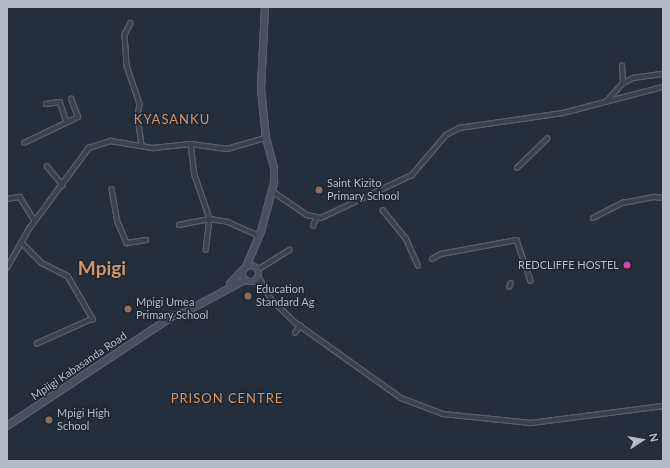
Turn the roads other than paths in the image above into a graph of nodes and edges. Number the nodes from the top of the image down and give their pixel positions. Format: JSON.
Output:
{"nodes":[{"id":1,"x":265,"y":7,"type":"edge"},
{"id":2,"x":131,"y":23,"type":"dead end"},
{"id":3,"x":622,"y":66,"type":"dead end"},
{"id":4,"x":663,"y":74,"type":"edge"},
{"id":5,"x":623,"y":83,"type":"junction"},
{"id":6,"x":663,"y":87,"type":"edge"},
{"id":7,"x":71,"y":99,"type":"dead end"},
{"id":8,"x":606,"y":102,"type":"junction"},
{"id":9,"x":46,"y":104,"type":"dead end"},
{"id":10,"x":67,"y":122,"type":"junction"},
{"id":11,"x":266,"y":138,"type":"junction"},
{"id":12,"x":547,"y":139,"type":"dead end"},
{"id":13,"x":24,"y":142,"type":"dead end"},
{"id":14,"x":191,"y":144,"type":"junction"},
{"id":15,"x":142,"y":146,"type":"junction"},
{"id":16,"x":47,"y":166,"type":"dead end"},
{"id":17,"x":517,"y":168,"type":"dead end"},
{"id":18,"x":63,"y":185,"type":"junction"},
{"id":19,"x":112,"y":189,"type":"dead end"},
{"id":20,"x":272,"y":191,"type":"junction"},
{"id":21,"x":663,"y":198,"type":"edge"},
{"id":22,"x":7,"y":199,"type":"edge"},
{"id":23,"x":383,"y":210,"type":"dead end"},
{"id":24,"x":594,"y":218,"type":"dead end"},
{"id":25,"x":210,"y":219,"type":"junction"},
{"id":26,"x":316,"y":219,"type":"junction"},
{"id":27,"x":35,"y":221,"type":"junction"},
{"id":28,"x":179,"y":225,"type":"dead end"},
{"id":29,"x":313,"y":226,"type":"dead end"},
{"id":30,"x":259,"y":236,"type":"junction"},
{"id":31,"x":146,"y":240,"type":"dead end"},
{"id":32,"x":22,"y":243,"type":"junction"},
{"id":33,"x":206,"y":250,"type":"dead end"},
{"id":34,"x":289,"y":250,"type":"dead end"},
{"id":35,"x":252,"y":254,"type":"junction"},
{"id":36,"x":432,"y":259,"type":"dead end"},
{"id":37,"x":418,"y":266,"type":"dead end"},
{"id":38,"x":7,"y":268,"type":"edge"},
{"id":39,"x":245,"y":268,"type":"junction"},
{"id":40,"x":256,"y":268,"type":"junction"},
{"id":41,"x":259,"y":277,"type":"junction"},
{"id":42,"x":245,"y":280,"type":"junction"},
{"id":43,"x":532,"y":281,"type":"dead end"},
{"id":44,"x":254,"y":282,"type":"junction"},
{"id":45,"x":263,"y":285,"type":"junction"},
{"id":46,"x":225,"y":288,"type":"junction"},
{"id":47,"x":300,"y":326,"type":"junction"},
{"id":48,"x":295,"y":332,"type":"dead end"},
{"id":49,"x":37,"y":344,"type":"dead end"},
{"id":50,"x":663,"y":406,"type":"edge"},
{"id":51,"x":7,"y":426,"type":"edge"}],
"edges":[{"from":1,"to":11,"type":"main road","name":"Mpiigi Kabasanda Road"},
{"from":2,"to":15,"type":"street"},
{"from":3,"to":5,"type":"street"},
{"from":4,"to":5,"type":"street"},
{"from":5,"to":8,"type":"street"},
{"from":6,"to":8,"type":"street"},
{"from":7,"to":10,"type":"street"},
{"from":8,"to":26,"type":"street"},
{"from":9,"to":10,"type":"street"},
{"from":10,"to":13,"type":"street"},
{"from":11,"to":14,"type":"street"},
{"from":11,"to":20,"type":"main road","name":"Mpiigi Kabasanda Road"},
{"from":12,"to":17,"type":"street"},
{"from":14,"to":15,"type":"street"},
{"from":14,"to":25,"type":"street"},
{"from":15,"to":18,"type":"street"},
{"from":16,"to":18,"type":"street"},
{"from":18,"to":27,"type":"street"},
{"from":19,"to":31,"type":"street"},
{"from":20,"to":26,"type":"street"},
{"from":20,"to":30,"type":"main road","name":"Mpiigi Kabasanda Road"},
{"from":21,"to":24,"type":"street"},
{"from":22,"to":27,"type":"street"},
{"from":23,"to":37,"type":"street"},
{"from":25,"to":28,"type":"street"},
{"from":25,"to":30,"type":"street"},
{"from":25,"to":33,"type":"street"},
{"from":26,"to":29,"type":"street"},
{"from":27,"to":32,"type":"street"},
{"from":30,"to":35,"type":"main road","name":"Mpiigi Kabasanda Road"},
{"from":32,"to":38,"type":"street"},
{"from":32,"to":49,"type":"street"},
{"from":34,"to":40,"type":"street"},
{"from":35,"to":39,"type":"main road","name":"Mpiigi Kabasanda Road"},
{"from":35,"to":40,"type":"main road"},
{"from":36,"to":43,"type":"street"},
{"from":39,"to":40,"type":"main road"},
{"from":39,"to":42,"type":"main road"},
{"from":39,"to":46,"type":"main road","name":"Mpiigi Kabasanda Road"},
{"from":40,"to":41,"type":"main road"},
{"from":41,"to":44,"type":"main road"},
{"from":41,"to":45,"type":"street"},
{"from":42,"to":44,"type":"main road"},
{"from":42,"to":46,"type":"main road","name":"Mpiigi Kabasanda Road"},
{"from":44,"to":45,"type":"street"},
{"from":45,"to":47,"type":"street"},
{"from":46,"to":51,"type":"main road","name":"Mpiigi Kabasanda Road"},
{"from":47,"to":48,"type":"street"},
{"from":47,"to":50,"type":"street"}]}
